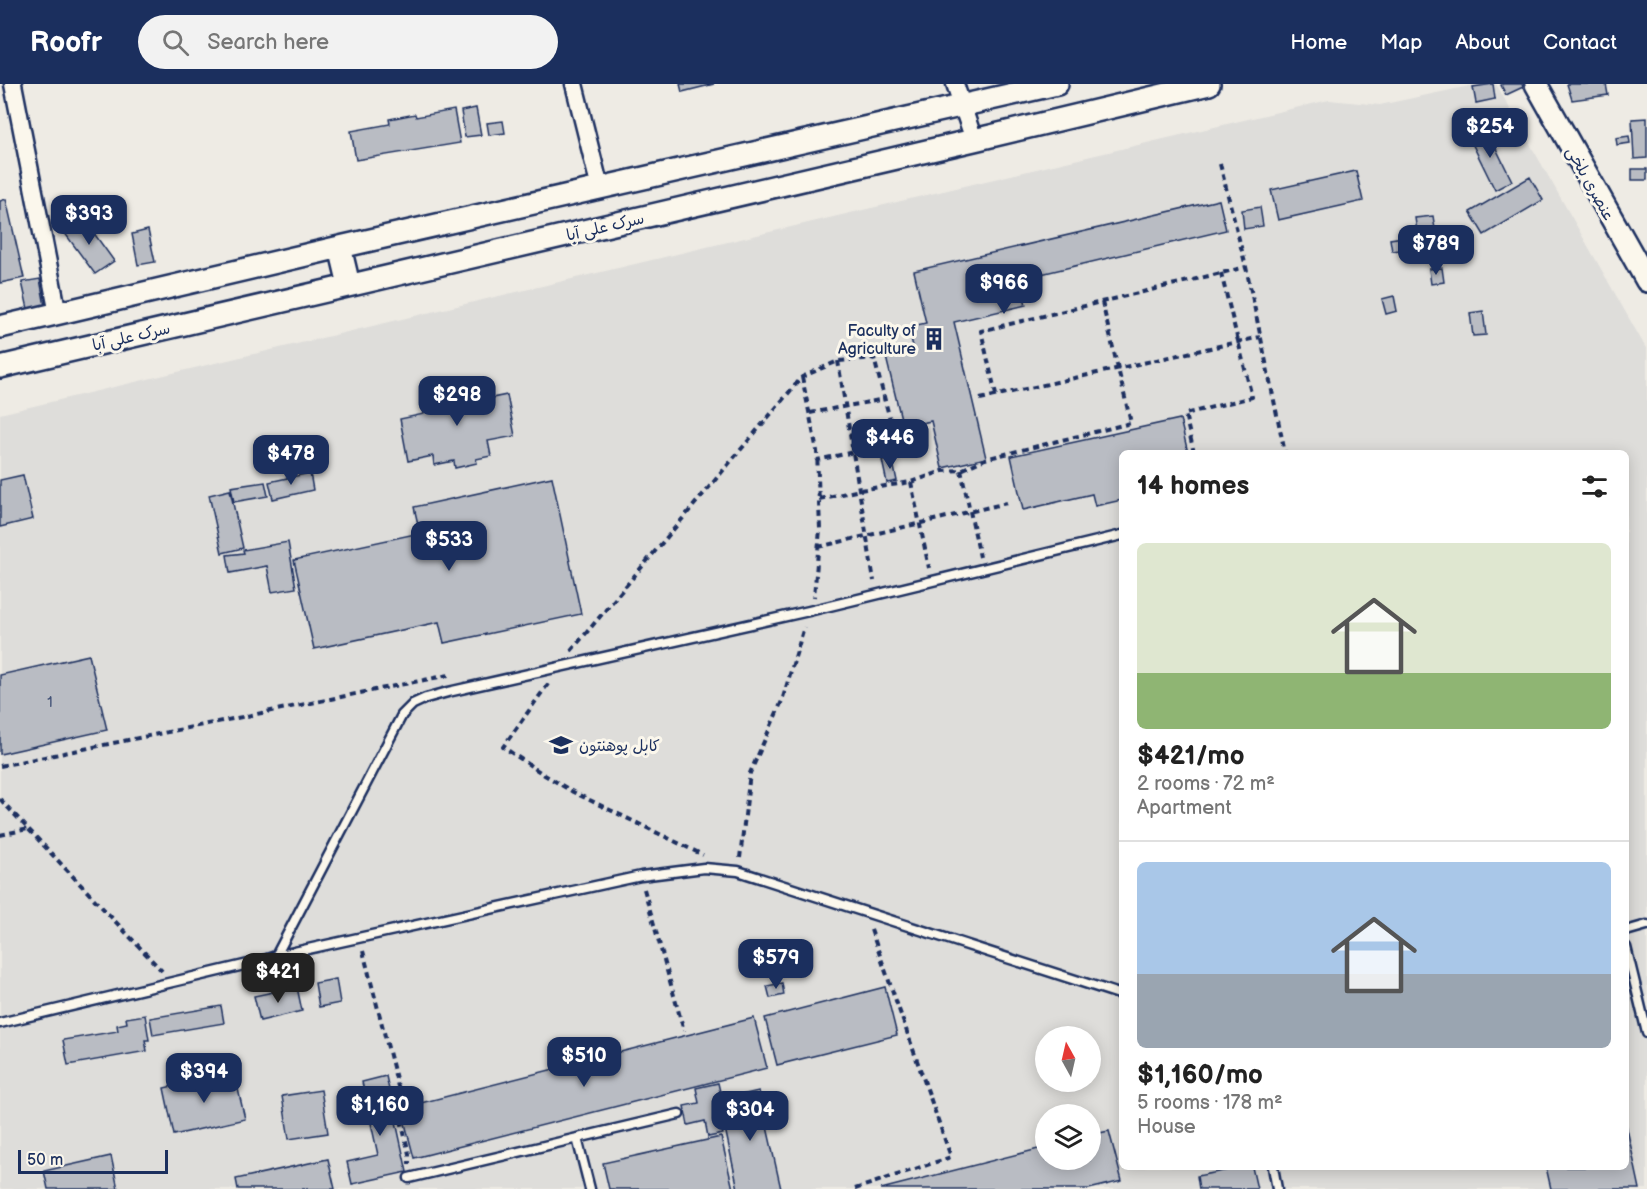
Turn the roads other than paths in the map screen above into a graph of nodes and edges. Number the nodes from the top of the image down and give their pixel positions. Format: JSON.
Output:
{"nodes":[{"id":1,"x":13,"y":84,"type":"edge"},
{"id":2,"x":574,"y":84,"type":"edge"},
{"id":3,"x":955,"y":84,"type":"edge"},
{"id":4,"x":1057,"y":84,"type":"edge"},
{"id":5,"x":1209,"y":84,"type":"edge"},
{"id":6,"x":1536,"y":84,"type":"edge"},
{"id":7,"x":962,"y":106,"type":"junction"},
{"id":8,"x":974,"y":140,"type":"junction"},
{"id":9,"x":600,"y":188,"type":"junction"},
{"id":10,"x":340,"y":247,"type":"junction"},
{"id":11,"x":1647,"y":281,"type":"edge"},
{"id":12,"x":349,"y":285,"type":"junction"},
{"id":13,"x":58,"y":314,"type":"junction"},
{"id":14,"x":0,"y":327,"type":"edge"},
{"id":15,"x":0,"y":367,"type":"edge"},
{"id":16,"x":1119,"y":536,"type":"edge"},
{"id":17,"x":1647,"y":926,"type":"edge"},
{"id":18,"x":1629,"y":930,"type":"edge"},
{"id":19,"x":276,"y":956,"type":"junction"},
{"id":20,"x":1629,"y":960,"type":"edge"},
{"id":21,"x":1119,"y":994,"type":"edge"},
{"id":22,"x":0,"y":1023,"type":"edge"},
{"id":23,"x":1647,"y":1033,"type":"edge"},
{"id":24,"x":679,"y":1114,"type":"dead end"},
{"id":25,"x":578,"y":1137,"type":"junction"},
{"id":26,"x":1274,"y":1170,"type":"edge"},
{"id":27,"x":409,"y":1178,"type":"road end"},
{"id":28,"x":590,"y":1189,"type":"edge"},
{"id":29,"x":1277,"y":1189,"type":"edge"}],
"edges":[{"from":1,"to":13,"type":"street"},
{"from":2,"to":9,"type":"street"},
{"from":3,"to":7,"type":"street"},
{"from":4,"to":7,"type":"street"},
{"from":5,"to":8,"type":"street","name":"سرک علی آبا"},
{"from":6,"to":11,"type":"street","name":"عنصری بلخی"},
{"from":7,"to":8,"type":"street"},
{"from":7,"to":9,"type":"street"},
{"from":8,"to":12,"type":"street","name":"سرک علی آبا"},
{"from":9,"to":10,"type":"street"},
{"from":10,"to":12,"type":"street"},
{"from":10,"to":13,"type":"street"},
{"from":12,"to":15,"type":"street","name":"سرک علی آبا"},
{"from":13,"to":14,"type":"street"},
{"from":16,"to":19,"type":"lane"},
{"from":17,"to":18,"type":"lane"},
{"from":19,"to":21,"type":"lane"},
{"from":19,"to":22,"type":"lane"},
{"from":20,"to":23,"type":"lane"},
{"from":24,"to":25,"type":"lane"},
{"from":25,"to":27,"type":"lane"},
{"from":25,"to":28,"type":"lane"},
{"from":26,"to":29,"type":"lane"}]}
